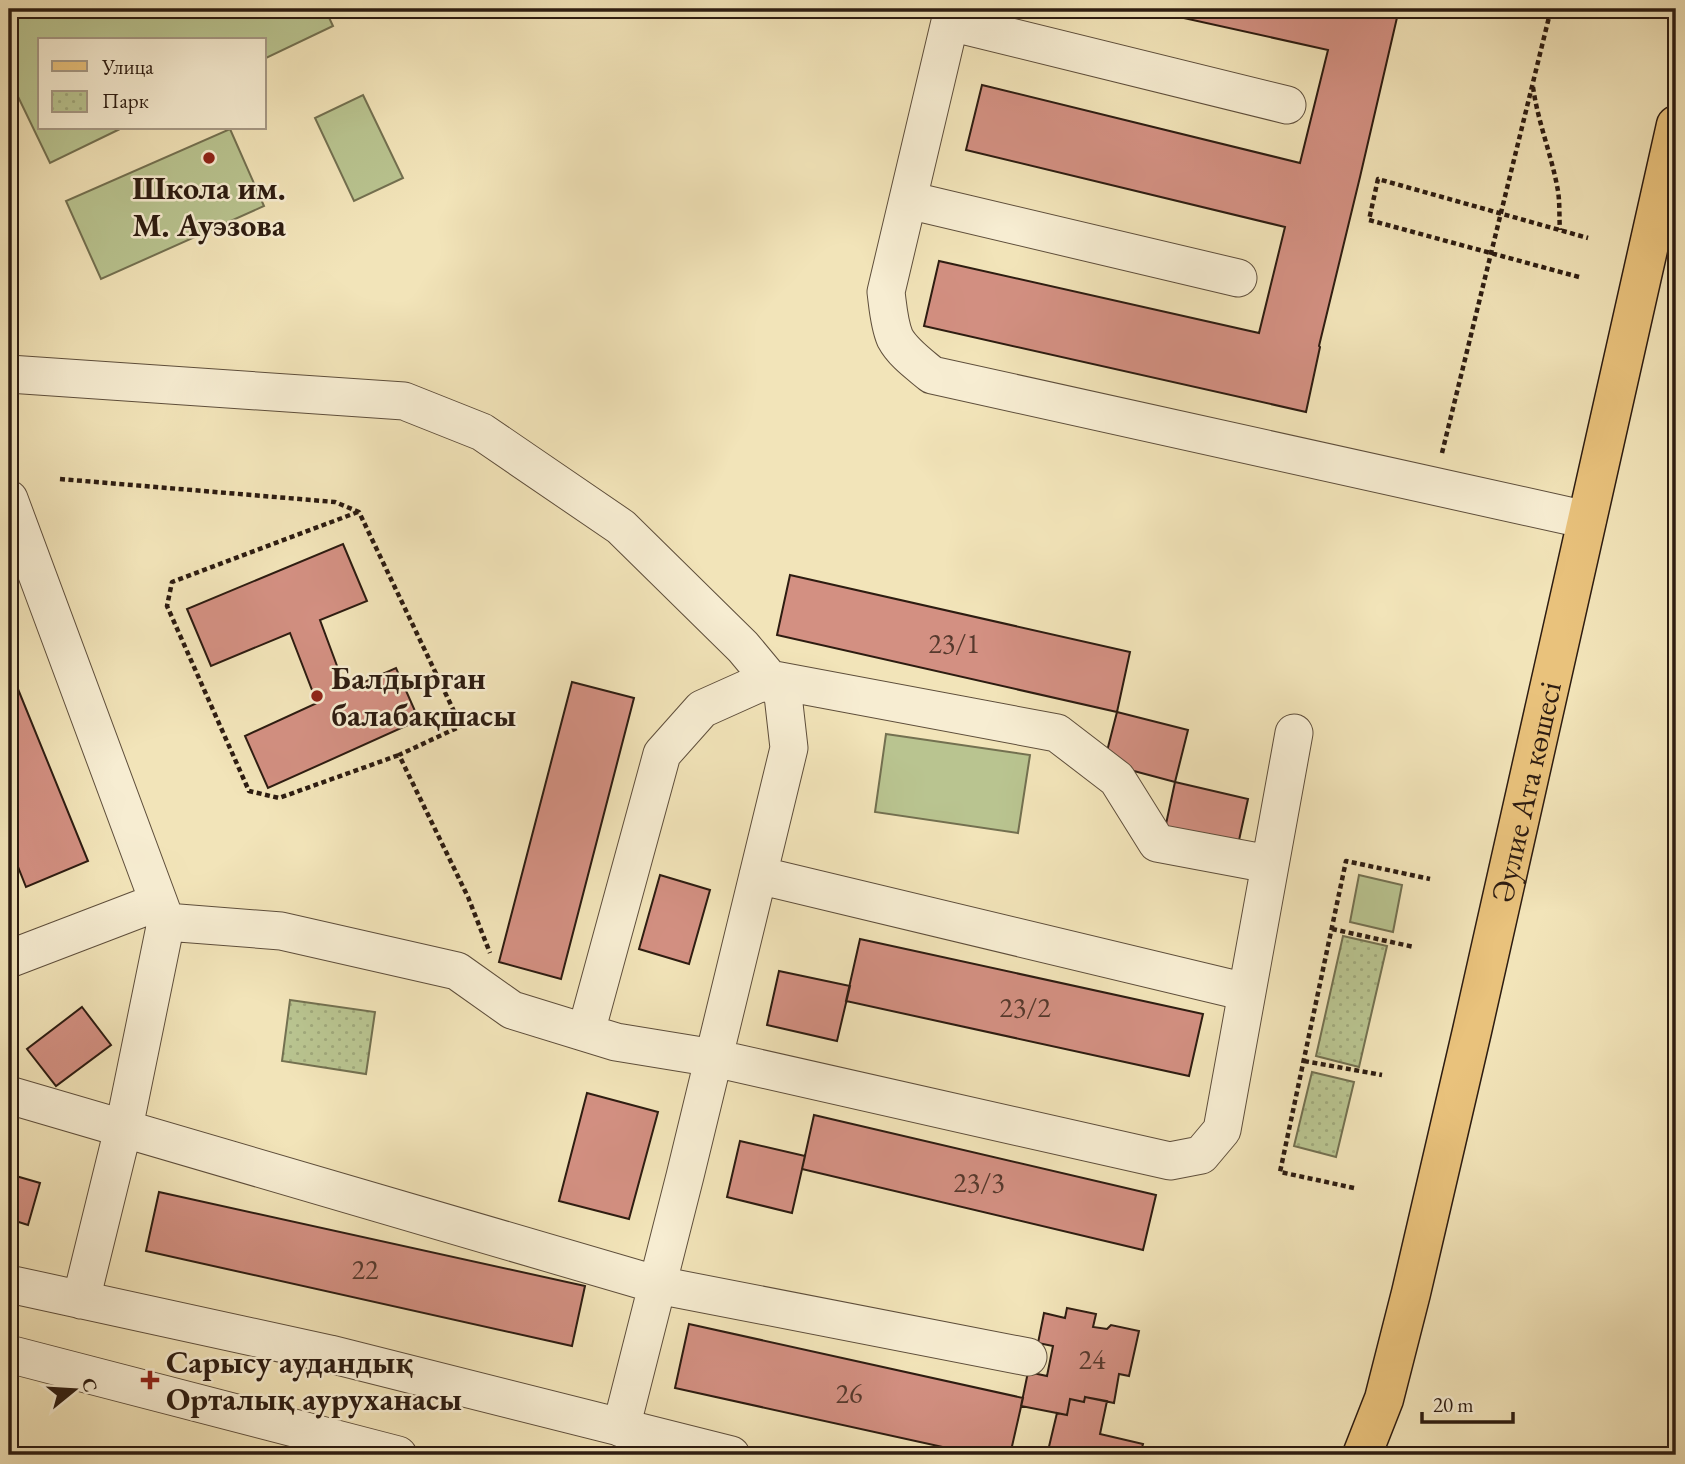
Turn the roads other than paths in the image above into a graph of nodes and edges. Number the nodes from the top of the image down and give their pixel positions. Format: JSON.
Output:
{"nodes":[{"id":1,"x":951,"y":15,"type":"edge"},
{"id":2,"x":1287,"y":105,"type":"dead end"},
{"id":3,"x":1676,"y":125,"type":"edge"},
{"id":4,"x":908,"y":200,"type":"junction"},
{"id":5,"x":1238,"y":278,"type":"dead end"},
{"id":6,"x":9,"y":374,"type":"edge"},
{"id":7,"x":9,"y":499,"type":"edge"},
{"id":8,"x":1587,"y":520,"type":"junction"},
{"id":9,"x":769,"y":679,"type":"junction"},
{"id":10,"x":1294,"y":733,"type":"dead end"},
{"id":11,"x":1269,"y":864,"type":"junction"},
{"id":12,"x":758,"y":875,"type":"junction"},
{"id":13,"x":162,"y":912,"type":"junction"},
{"id":14,"x":9,"y":959,"type":"edge"},
{"id":15,"x":1246,"y":992,"type":"junction"},
{"id":16,"x":586,"y":1032,"type":"junction"},
{"id":17,"x":714,"y":1058,"type":"junction"},
{"id":18,"x":9,"y":1095,"type":"edge"},
{"id":19,"x":123,"y":1129,"type":"junction"},
{"id":20,"x":9,"y":1284,"type":"edge"},
{"id":21,"x":658,"y":1285,"type":"junction"},
{"id":22,"x":81,"y":1300,"type":"junction"},
{"id":23,"x":9,"y":1354,"type":"edge"},
{"id":24,"x":1028,"y":1357,"type":"dead end"},
{"id":25,"x":621,"y":1427,"type":"junction"},
{"id":26,"x":398,"y":1455,"type":"edge"},
{"id":27,"x":731,"y":1455,"type":"edge"},
{"id":28,"x":1362,"y":1455,"type":"edge"}],
"edges":[{"from":1,"to":2,"type":"street"},
{"from":1,"to":4,"type":"street"},
{"from":3,"to":8,"type":"main road","name":"Әулие Ата көшесі"},
{"from":4,"to":5,"type":"street"},
{"from":4,"to":8,"type":"street"},
{"from":6,"to":9,"type":"street"},
{"from":7,"to":13,"type":"street"},
{"from":8,"to":28,"type":"main road","name":"Әулие Ата көшесі"},
{"from":9,"to":11,"type":"street"},
{"from":9,"to":12,"type":"street"},
{"from":9,"to":16,"type":"street"},
{"from":10,"to":11,"type":"street"},
{"from":11,"to":15,"type":"street"},
{"from":12,"to":15,"type":"street"},
{"from":12,"to":17,"type":"street"},
{"from":13,"to":14,"type":"street"},
{"from":13,"to":16,"type":"street"},
{"from":13,"to":19,"type":"street"},
{"from":15,"to":17,"type":"street"},
{"from":16,"to":17,"type":"street"},
{"from":17,"to":21,"type":"street"},
{"from":18,"to":19,"type":"street"},
{"from":19,"to":21,"type":"street"},
{"from":19,"to":22,"type":"street"},
{"from":20,"to":22,"type":"street"},
{"from":21,"to":24,"type":"street"},
{"from":21,"to":25,"type":"street"},
{"from":22,"to":25,"type":"street"},
{"from":23,"to":26,"type":"street"},
{"from":25,"to":27,"type":"street"}]}
